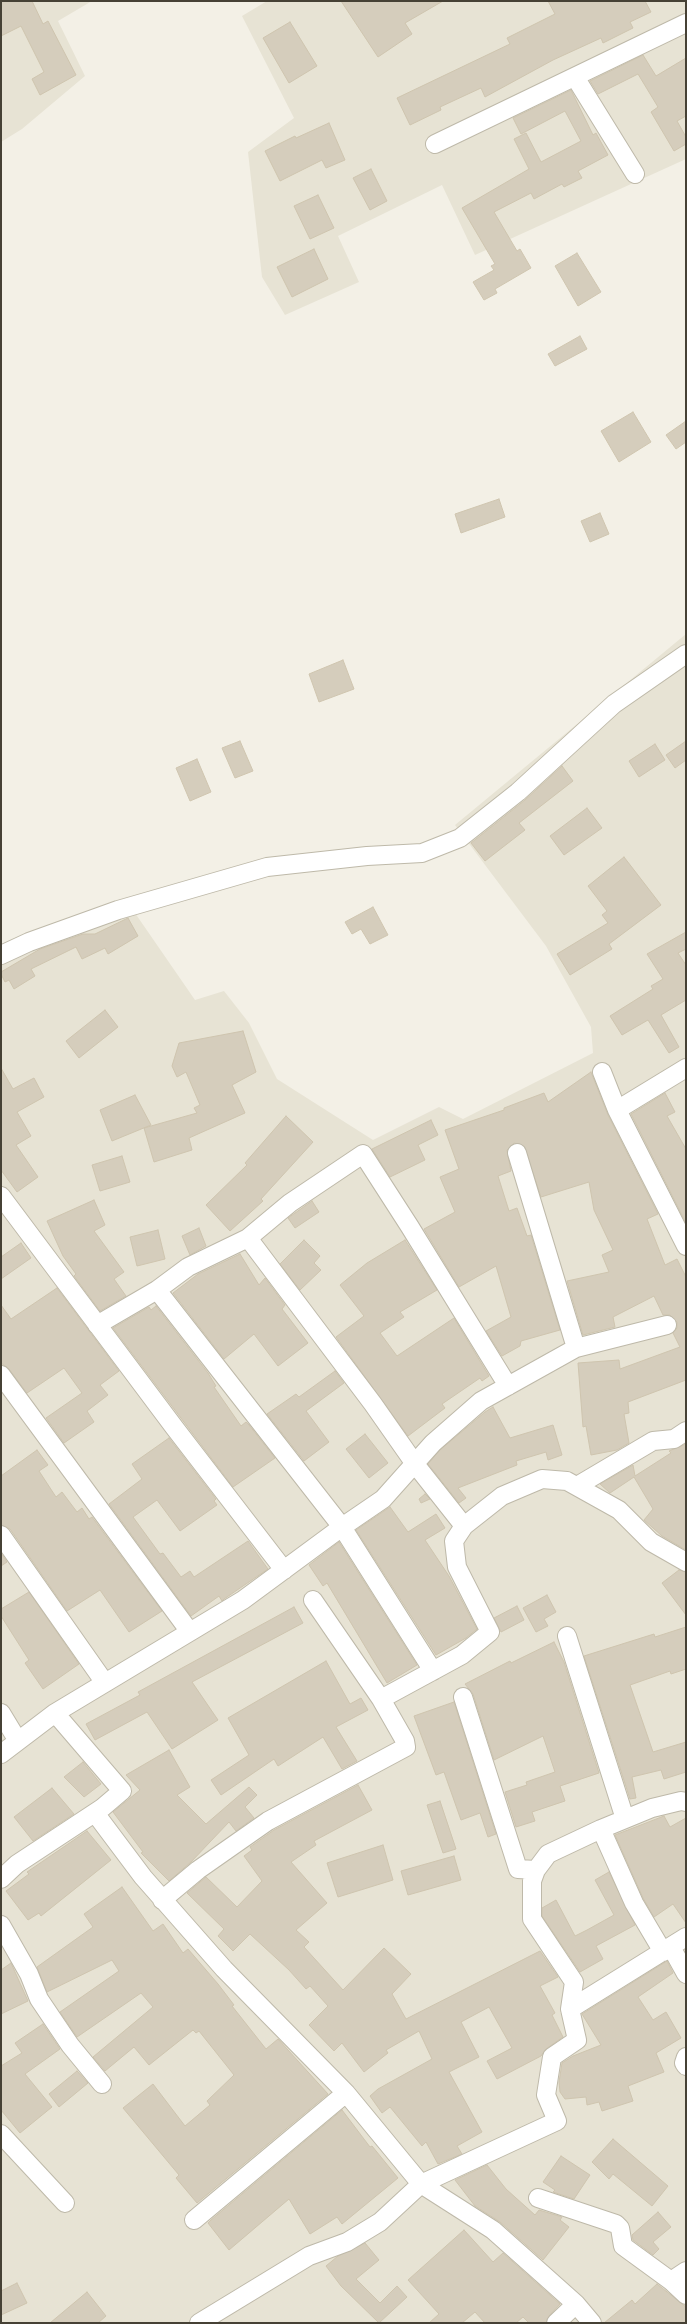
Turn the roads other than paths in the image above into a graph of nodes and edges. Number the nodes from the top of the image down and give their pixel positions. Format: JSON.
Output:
{"nodes":[{"id":1,"x":686,"y":23,"type":"edge"},
{"id":2,"x":575,"y":77,"type":"junction"},
{"id":3,"x":435,"y":144,"type":"dead end"},
{"id":4,"x":634,"y":174,"type":"dead end"},
{"id":5,"x":686,"y":654,"type":"edge"},
{"id":6,"x":1,"y":955,"type":"edge"},
{"id":7,"x":686,"y":1068,"type":"edge"},
{"id":8,"x":602,"y":1072,"type":"dead end"},
{"id":9,"x":618,"y":1110,"type":"junction"},
{"id":10,"x":517,"y":1153,"type":"dead end"},
{"id":11,"x":1,"y":1196,"type":"edge"},
{"id":12,"x":248,"y":1238,"type":"junction"},
{"id":13,"x":686,"y":1246,"type":"edge"},
{"id":14,"x":157,"y":1290,"type":"junction"},
{"id":15,"x":97,"y":1325,"type":"junction"},
{"id":16,"x":667,"y":1325,"type":"dead end"},
{"id":17,"x":576,"y":1348,"type":"junction"},
{"id":18,"x":1,"y":1375,"type":"edge"},
{"id":19,"x":508,"y":1386,"type":"junction"},
{"id":20,"x":686,"y":1431,"type":"edge"},
{"id":21,"x":415,"y":1464,"type":"junction"},
{"id":22,"x":577,"y":1486,"type":"junction"},
{"id":23,"x":342,"y":1526,"type":"junction"},
{"id":24,"x":464,"y":1526,"type":"junction"},
{"id":25,"x":1,"y":1536,"type":"edge"},
{"id":26,"x":686,"y":1562,"type":"edge"},
{"id":27,"x":284,"y":1570,"type":"junction"},
{"id":28,"x":313,"y":1600,"type":"dead end"},
{"id":29,"x":190,"y":1632,"type":"junction"},
{"id":30,"x":566,"y":1636,"type":"dead end"},
{"id":31,"x":433,"y":1671,"type":"junction"},
{"id":32,"x":105,"y":1683,"type":"junction"},
{"id":33,"x":464,"y":1697,"type":"dead end"},
{"id":34,"x":381,"y":1699,"type":"junction"},
{"id":35,"x":1,"y":1713,"type":"edge"},
{"id":36,"x":55,"y":1713,"type":"junction"},
{"id":37,"x":18,"y":1741,"type":"junction"},
{"id":38,"x":1,"y":1754,"type":"edge"},
{"id":39,"x":686,"y":1802,"type":"edge"},
{"id":40,"x":95,"y":1813,"type":"junction"},
{"id":41,"x":625,"y":1819,"type":"junction"},
{"id":42,"x":601,"y":1829,"type":"junction"},
{"id":43,"x":536,"y":1870,"type":"junction"},
{"id":44,"x":1,"y":1879,"type":"edge"},
{"id":45,"x":162,"y":1900,"type":"junction"},
{"id":46,"x":1,"y":1925,"type":"edge"},
{"id":47,"x":686,"y":1937,"type":"edge"},
{"id":48,"x":667,"y":1949,"type":"junction"},
{"id":49,"x":686,"y":1974,"type":"edge"},
{"id":50,"x":570,"y":2009,"type":"junction"},
{"id":51,"x":686,"y":2057,"type":"edge"},
{"id":52,"x":686,"y":2066,"type":"edge"},
{"id":53,"x":102,"y":2084,"type":"dead end"},
{"id":54,"x":346,"y":2093,"type":"junction"},
{"id":55,"x":1,"y":2134,"type":"edge"},
{"id":56,"x":421,"y":2184,"type":"junction"},
{"id":57,"x":538,"y":2198,"type":"dead end"},
{"id":58,"x":65,"y":2203,"type":"dead end"},
{"id":59,"x":194,"y":2220,"type":"dead end"},
{"id":60,"x":686,"y":2270,"type":"edge"},
{"id":61,"x":672,"y":2281,"type":"junction"},
{"id":62,"x":686,"y":2295,"type":"edge"},
{"id":63,"x":576,"y":2304,"type":"junction"},
{"id":64,"x":199,"y":2323,"type":"edge"},
{"id":65,"x":556,"y":2323,"type":"edge"},
{"id":66,"x":592,"y":2323,"type":"edge"}],
"edges":[{"from":1,"to":2,"type":"street"},
{"from":2,"to":3,"type":"street"},
{"from":2,"to":4,"type":"street"},
{"from":5,"to":6,"type":"street"},
{"from":7,"to":9,"type":"street"},
{"from":8,"to":9,"type":"street"},
{"from":9,"to":13,"type":"street"},
{"from":10,"to":17,"type":"street"},
{"from":11,"to":15,"type":"street"},
{"from":12,"to":14,"type":"street"},
{"from":12,"to":19,"type":"street"},
{"from":12,"to":21,"type":"street"},
{"from":14,"to":15,"type":"street"},
{"from":14,"to":23,"type":"street"},
{"from":15,"to":27,"type":"street"},
{"from":16,"to":17,"type":"street"},
{"from":17,"to":19,"type":"street"},
{"from":18,"to":29,"type":"street"},
{"from":19,"to":21,"type":"street"},
{"from":20,"to":22,"type":"street"},
{"from":21,"to":23,"type":"street"},
{"from":21,"to":24,"type":"street"},
{"from":22,"to":24,"type":"street"},
{"from":22,"to":26,"type":"street"},
{"from":23,"to":27,"type":"street"},
{"from":23,"to":31,"type":"street"},
{"from":24,"to":31,"type":"street"},
{"from":25,"to":32,"type":"street"},
{"from":27,"to":29,"type":"street"},
{"from":28,"to":34,"type":"street"},
{"from":29,"to":32,"type":"street"},
{"from":30,"to":41,"type":"street"},
{"from":31,"to":34,"type":"street"},
{"from":32,"to":36,"type":"street"},
{"from":33,"to":43,"type":"street"},
{"from":34,"to":45,"type":"street"},
{"from":35,"to":37,"type":"street"},
{"from":36,"to":37,"type":"street"},
{"from":36,"to":40,"type":"street"},
{"from":37,"to":38,"type":"street"},
{"from":39,"to":41,"type":"street"},
{"from":40,"to":44,"type":"street"},
{"from":40,"to":45,"type":"street"},
{"from":41,"to":42,"type":"street"},
{"from":42,"to":43,"type":"street"},
{"from":42,"to":48,"type":"street"},
{"from":43,"to":50,"type":"street"},
{"from":45,"to":54,"type":"street"},
{"from":46,"to":53,"type":"street"},
{"from":47,"to":48,"type":"street"},
{"from":48,"to":49,"type":"street"},
{"from":48,"to":50,"type":"street"},
{"from":50,"to":56,"type":"street"},
{"from":51,"to":52,"type":"street"},
{"from":54,"to":56,"type":"street"},
{"from":54,"to":59,"type":"street"},
{"from":55,"to":58,"type":"street"},
{"from":56,"to":63,"type":"street"},
{"from":56,"to":64,"type":"street"},
{"from":57,"to":61,"type":"street"},
{"from":60,"to":61,"type":"street"},
{"from":61,"to":62,"type":"street"},
{"from":63,"to":65,"type":"street"},
{"from":63,"to":66,"type":"street"}]}
